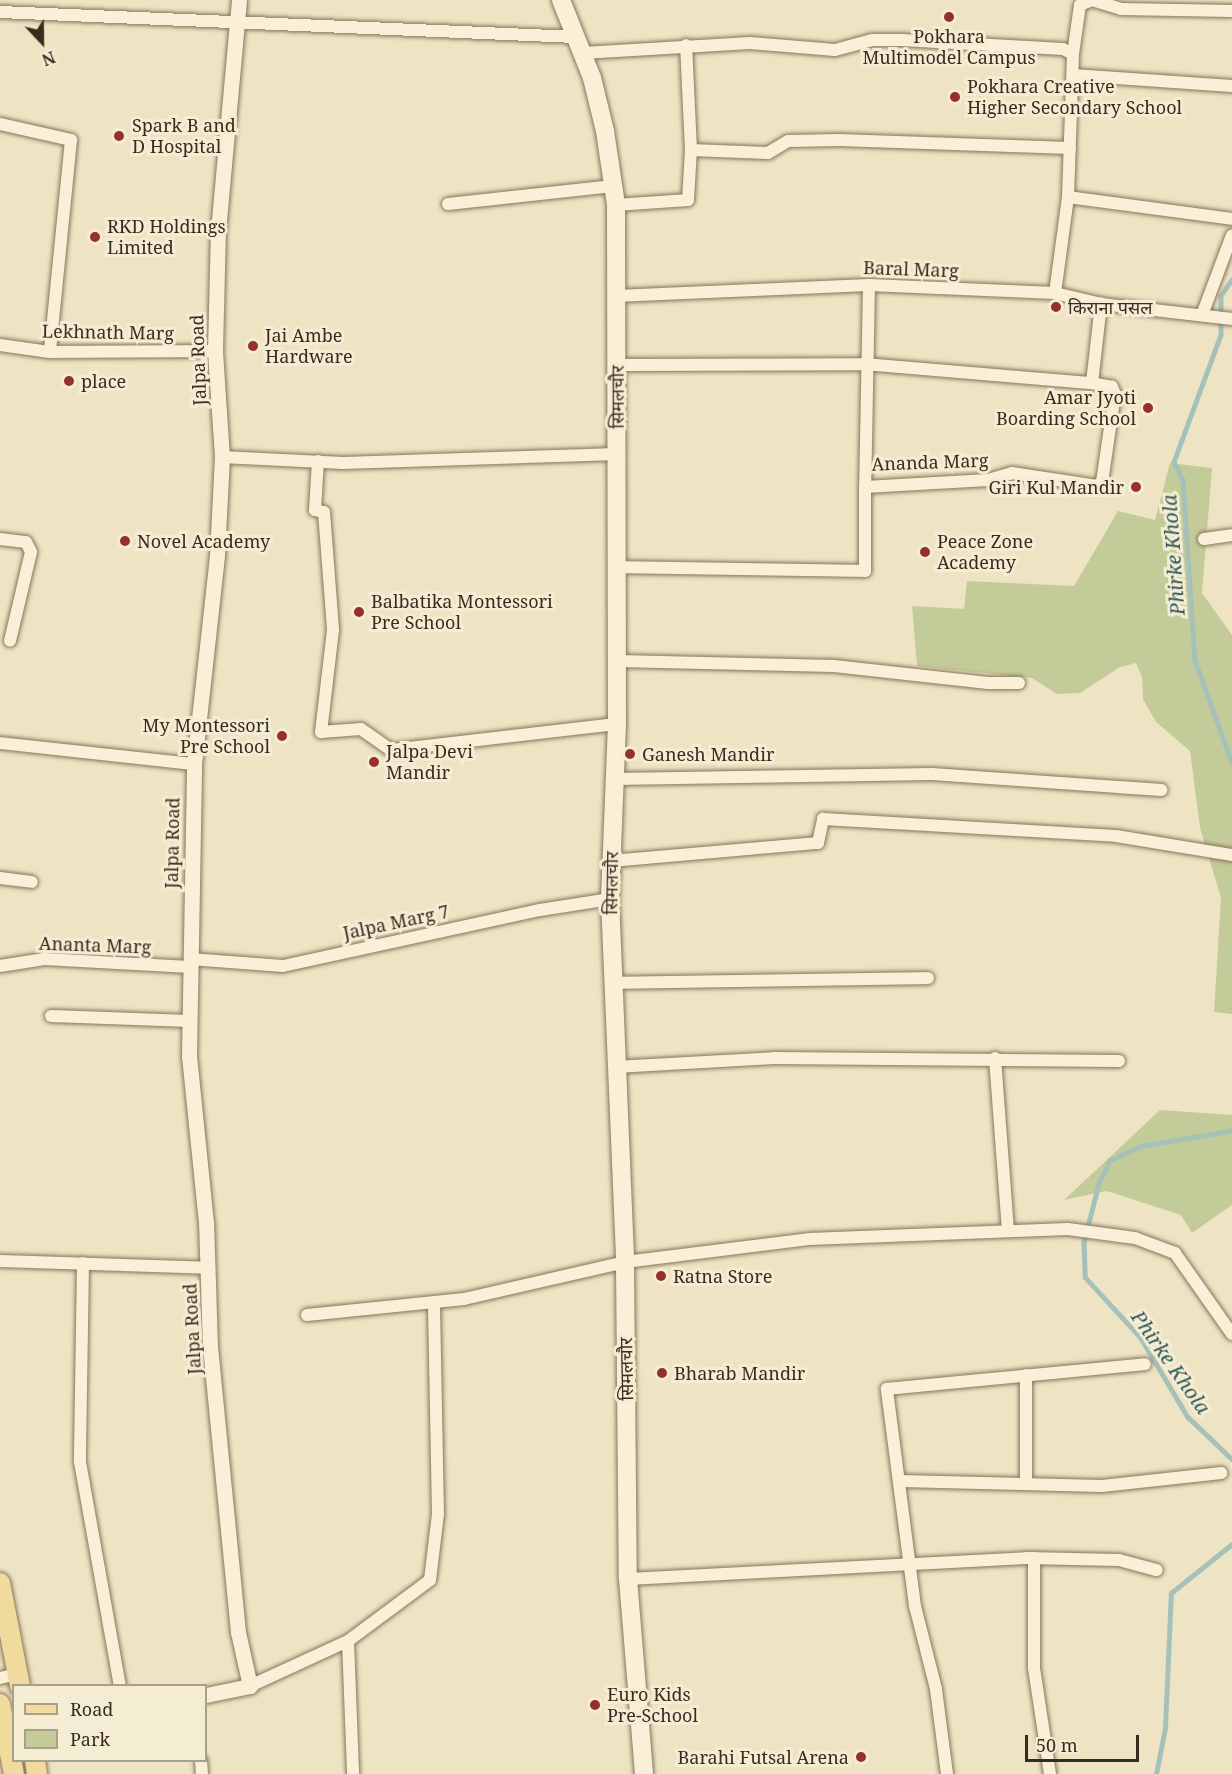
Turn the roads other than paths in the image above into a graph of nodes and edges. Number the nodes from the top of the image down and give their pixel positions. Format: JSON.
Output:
{"nodes":[{"id":1,"x":239,"y":0,"type":"edge"},
{"id":2,"x":561,"y":0,"type":"edge"},
{"id":3,"x":1232,"y":11,"type":"edge"},
{"id":4,"x":0,"y":12,"type":"edge"},
{"id":5,"x":237,"y":23,"type":"junction"},
{"id":6,"x":579,"y":45,"type":"junction"},
{"id":7,"x":686,"y":45,"type":"junction"},
{"id":8,"x":1073,"y":54,"type":"junction"},
{"id":9,"x":1073,"y":75,"type":"junction"},
{"id":10,"x":1232,"y":86,"type":"edge"},
{"id":11,"x":0,"y":124,"type":"edge"},
{"id":12,"x":1070,"y":148,"type":"junction"},
{"id":13,"x":691,"y":150,"type":"junction"},
{"id":14,"x":613,"y":186,"type":"junction"},
{"id":15,"x":1068,"y":197,"type":"junction"},
{"id":16,"x":448,"y":204,"type":"dead end"},
{"id":17,"x":616,"y":205,"type":"junction"},
{"id":18,"x":1232,"y":219,"type":"edge"},
{"id":19,"x":1232,"y":235,"type":"edge"},
{"id":20,"x":869,"y":285,"type":"junction"},
{"id":21,"x":1055,"y":293,"type":"junction"},
{"id":22,"x":616,"y":296,"type":"junction"},
{"id":23,"x":1101,"y":304,"type":"junction"},
{"id":24,"x":1202,"y":315,"type":"junction"},
{"id":25,"x":1232,"y":319,"type":"edge"},
{"id":26,"x":0,"y":345,"type":"edge"},
{"id":27,"x":215,"y":351,"type":"junction"},
{"id":28,"x":50,"y":352,"type":"junction"},
{"id":29,"x":864,"y":364,"type":"junction"},
{"id":30,"x":616,"y":365,"type":"junction"},
{"id":31,"x":1092,"y":383,"type":"junction"},
{"id":32,"x":617,"y":454,"type":"junction"},
{"id":33,"x":222,"y":457,"type":"junction"},
{"id":34,"x":318,"y":461,"type":"junction"},
{"id":35,"x":865,"y":487,"type":"junction"},
{"id":36,"x":1232,"y":535,"type":"edge"},
{"id":37,"x":0,"y":539,"type":"edge"},
{"id":38,"x":1204,"y":539,"type":"dead end"},
{"id":39,"x":616,"y":567,"type":"junction"},
{"id":40,"x":10,"y":641,"type":"dead end"},
{"id":41,"x":617,"y":661,"type":"junction"},
{"id":42,"x":1019,"y":683,"type":"dead end"},
{"id":43,"x":617,"y":724,"type":"junction"},
{"id":44,"x":0,"y":743,"type":"edge"},
{"id":45,"x":194,"y":764,"type":"junction"},
{"id":46,"x":614,"y":779,"type":"junction"},
{"id":47,"x":1161,"y":790,"type":"dead end"},
{"id":48,"x":1232,"y":855,"type":"edge"},
{"id":49,"x":611,"y":861,"type":"junction"},
{"id":50,"x":0,"y":878,"type":"edge"},
{"id":51,"x":32,"y":882,"type":"dead end"},
{"id":52,"x":610,"y":899,"type":"junction"},
{"id":53,"x":190,"y":963,"type":"junction"},
{"id":54,"x":0,"y":966,"type":"edge"},
{"id":55,"x":928,"y":978,"type":"dead end"},
{"id":56,"x":611,"y":983,"type":"junction"},
{"id":57,"x":51,"y":1016,"type":"dead end"},
{"id":58,"x":190,"y":1021,"type":"junction"},
{"id":59,"x":995,"y":1058,"type":"junction"},
{"id":60,"x":1119,"y":1061,"type":"dead end"},
{"id":61,"x":615,"y":1067,"type":"junction"},
{"id":62,"x":1008,"y":1231,"type":"junction"},
{"id":63,"x":0,"y":1261,"type":"edge"},
{"id":64,"x":625,"y":1262,"type":"junction"},
{"id":65,"x":82,"y":1263,"type":"junction"},
{"id":66,"x":208,"y":1268,"type":"junction"},
{"id":67,"x":434,"y":1304,"type":"junction"},
{"id":68,"x":307,"y":1315,"type":"dead end"},
{"id":69,"x":1232,"y":1334,"type":"edge"},
{"id":70,"x":1145,"y":1364,"type":"dead end"},
{"id":71,"x":1026,"y":1375,"type":"junction"},
{"id":72,"x":1221,"y":1473,"type":"dead end"},
{"id":73,"x":901,"y":1481,"type":"junction"},
{"id":74,"x":1026,"y":1481,"type":"junction"},
{"id":75,"x":1034,"y":1558,"type":"junction"},
{"id":76,"x":908,"y":1561,"type":"junction"},
{"id":77,"x":1157,"y":1570,"type":"dead end"},
{"id":78,"x":628,"y":1579,"type":"junction"},
{"id":79,"x":0,"y":1583,"type":"edge"},
{"id":80,"x":348,"y":1641,"type":"junction"},
{"id":81,"x":12,"y":1679,"type":"edge"},
{"id":82,"x":120,"y":1684,"type":"edge"},
{"id":83,"x":250,"y":1686,"type":"junction"},
{"id":84,"x":207,"y":1695,"type":"edge"},
{"id":85,"x":0,"y":1705,"type":"edge"},
{"id":86,"x":14,"y":1774,"type":"edge"},
{"id":87,"x":353,"y":1774,"type":"edge"},
{"id":88,"x":644,"y":1774,"type":"edge"},
{"id":89,"x":946,"y":1774,"type":"edge"},
{"id":90,"x":1050,"y":1774,"type":"edge"}],
"edges":[{"from":1,"to":5,"type":"street","name":"Jalpa Road"},
{"from":2,"to":6,"type":"main road","name":"सिमलचौर"},
{"from":3,"to":8,"type":"street"},
{"from":4,"to":5,"type":"street"},
{"from":5,"to":6,"type":"street"},
{"from":5,"to":27,"type":"street","name":"Jalpa Road"},
{"from":6,"to":7,"type":"street"},
{"from":6,"to":14,"type":"main road","name":"सिमलचौर"},
{"from":7,"to":8,"type":"street"},
{"from":7,"to":13,"type":"street"},
{"from":8,"to":9,"type":"street"},
{"from":9,"to":10,"type":"street"},
{"from":9,"to":12,"type":"street"},
{"from":11,"to":28,"type":"street"},
{"from":12,"to":13,"type":"street"},
{"from":12,"to":15,"type":"street"},
{"from":13,"to":17,"type":"street"},
{"from":14,"to":16,"type":"street"},
{"from":14,"to":17,"type":"main road","name":"सिमलचौर"},
{"from":15,"to":18,"type":"street"},
{"from":15,"to":21,"type":"street"},
{"from":17,"to":22,"type":"main road","name":"सिमलचौर"},
{"from":19,"to":24,"type":"street"},
{"from":20,"to":21,"type":"street","name":"Baral Marg"},
{"from":20,"to":22,"type":"street","name":"Baral Marg"},
{"from":20,"to":29,"type":"street","name":"Ananda Marg"},
{"from":21,"to":23,"type":"street","name":"Baral Marg"},
{"from":22,"to":30,"type":"main road","name":"सिमलचौर"},
{"from":23,"to":24,"type":"street","name":"Baral Marg"},
{"from":23,"to":31,"type":"street"},
{"from":24,"to":25,"type":"street","name":"Baral Marg"},
{"from":26,"to":28,"type":"street","name":"Lekhnath Marg"},
{"from":27,"to":28,"type":"street","name":"Lekhnath Marg"},
{"from":27,"to":33,"type":"street","name":"Jalpa Road"},
{"from":29,"to":30,"type":"street","name":"Ananda Marg"},
{"from":29,"to":31,"type":"street","name":"Ananda Marg"},
{"from":29,"to":35,"type":"street","name":"Ananda Marg"},
{"from":30,"to":32,"type":"main road","name":"सिमलचौर"},
{"from":31,"to":35,"type":"street","name":"Ananda Marg"},
{"from":32,"to":34,"type":"street"},
{"from":32,"to":39,"type":"main road","name":"सिमलचौर"},
{"from":33,"to":34,"type":"street"},
{"from":33,"to":45,"type":"street","name":"Jalpa Road"},
{"from":34,"to":43,"type":"street"},
{"from":35,"to":39,"type":"street"},
{"from":36,"to":38,"type":"street"},
{"from":37,"to":40,"type":"street"},
{"from":39,"to":41,"type":"main road","name":"सिमलचौर"},
{"from":41,"to":42,"type":"street"},
{"from":41,"to":43,"type":"main road","name":"सिमलचौर"},
{"from":43,"to":46,"type":"main road","name":"सिमलचौर"},
{"from":44,"to":45,"type":"street"},
{"from":45,"to":53,"type":"street","name":"Jalpa Road"},
{"from":46,"to":47,"type":"street"},
{"from":46,"to":49,"type":"main road","name":"सिमलचौर"},
{"from":48,"to":49,"type":"street"},
{"from":49,"to":52,"type":"main road","name":"सिमलचौर"},
{"from":50,"to":51,"type":"street"},
{"from":52,"to":53,"type":"street","name":"Jalpa Marg 7"},
{"from":52,"to":56,"type":"main road","name":"सिमलचौर"},
{"from":53,"to":54,"type":"street","name":"Ananta Marg"},
{"from":53,"to":58,"type":"street","name":"Jalpa Road"},
{"from":55,"to":56,"type":"street"},
{"from":56,"to":61,"type":"main road","name":"सिमलचौर"},
{"from":57,"to":58,"type":"street"},
{"from":58,"to":66,"type":"street","name":"Jalpa Road"},
{"from":59,"to":60,"type":"street"},
{"from":59,"to":61,"type":"street"},
{"from":59,"to":62,"type":"street"},
{"from":61,"to":64,"type":"main road","name":"सिमलचौर"},
{"from":62,"to":64,"type":"street"},
{"from":62,"to":69,"type":"street"},
{"from":63,"to":65,"type":"street"},
{"from":64,"to":67,"type":"street"},
{"from":64,"to":78,"type":"main road","name":"सिमलचौर"},
{"from":65,"to":66,"type":"street"},
{"from":65,"to":82,"type":"street"},
{"from":66,"to":83,"type":"street","name":"Jalpa Road"},
{"from":67,"to":68,"type":"street"},
{"from":67,"to":80,"type":"street"},
{"from":70,"to":71,"type":"street"},
{"from":71,"to":73,"type":"street"},
{"from":71,"to":74,"type":"street"},
{"from":72,"to":74,"type":"street"},
{"from":73,"to":74,"type":"street"},
{"from":73,"to":76,"type":"street"},
{"from":75,"to":76,"type":"street"},
{"from":75,"to":77,"type":"street"},
{"from":75,"to":90,"type":"street"},
{"from":76,"to":78,"type":"street"},
{"from":76,"to":89,"type":"street"},
{"from":78,"to":88,"type":"main road","name":"सिमलचौर"},
{"from":79,"to":81,"type":"main road"},
{"from":80,"to":83,"type":"street"},
{"from":80,"to":87,"type":"street"},
{"from":83,"to":84,"type":"street"},
{"from":85,"to":86,"type":"main road"}]}
